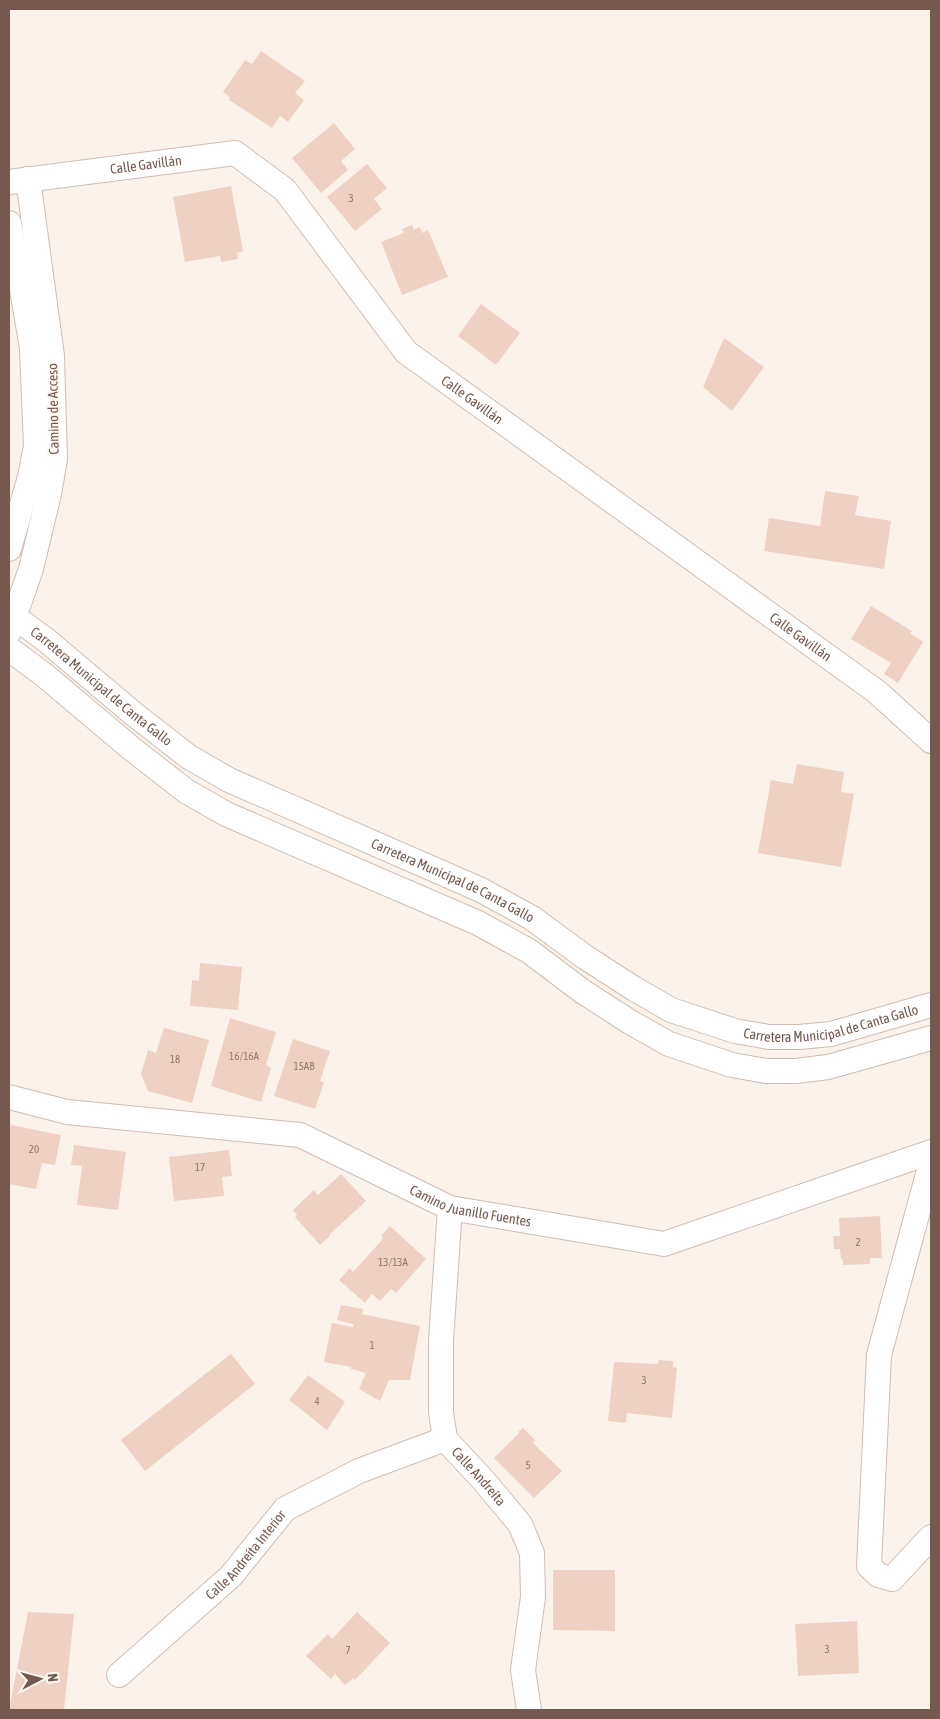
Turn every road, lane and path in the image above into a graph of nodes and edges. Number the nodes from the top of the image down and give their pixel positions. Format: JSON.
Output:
{"nodes":[{"id":1,"x":19,"y":180,"type":"edge"},
{"id":2,"x":9,"y":223,"type":"edge"},
{"id":3,"x":9,"y":549,"type":"edge"},
{"id":4,"x":11,"y":622,"type":"edge"},
{"id":5,"x":9,"y":649,"type":"edge"},
{"id":6,"x":931,"y":741,"type":"edge"},
{"id":7,"x":931,"y":1005,"type":"edge"},
{"id":8,"x":931,"y":1038,"type":"edge"},
{"id":9,"x":9,"y":1097,"type":"edge"},
{"id":10,"x":931,"y":1152,"type":"edge"},
{"id":11,"x":931,"y":1164,"type":"edge"},
{"id":12,"x":450,"y":1208,"type":"junction"},
{"id":13,"x":445,"y":1439,"type":"junction"},
{"id":14,"x":931,"y":1537,"type":"edge"},
{"id":15,"x":119,"y":1675,"type":"dead end"},
{"id":16,"x":529,"y":1710,"type":"edge"}],
"edges":[{"from":1,"to":4,"type":"street","name":"Camino de Acceso"},
{"from":1,"to":6,"type":"street","name":"Calle Gavillán"},
{"from":2,"to":3,"type":"street","name":"Camino de Acceso"},
{"from":4,"to":7,"type":"street","name":"Carretera Municipal de Canta Gallo"},
{"from":5,"to":8,"type":"street","name":"Carretera Municipal de Canta Gallo"},
{"from":9,"to":12,"type":"street","name":"Camino Juanillo Fuentes"},
{"from":10,"to":12,"type":"street","name":"Camino Juanillo Fuentes"},
{"from":11,"to":14,"type":"street"},
{"from":12,"to":13,"type":"street","name":"Calle Andreíta"},
{"from":13,"to":15,"type":"street","name":"Calle Andreíta Interior"},
{"from":13,"to":16,"type":"street","name":"Calle Andreíta"}]}
